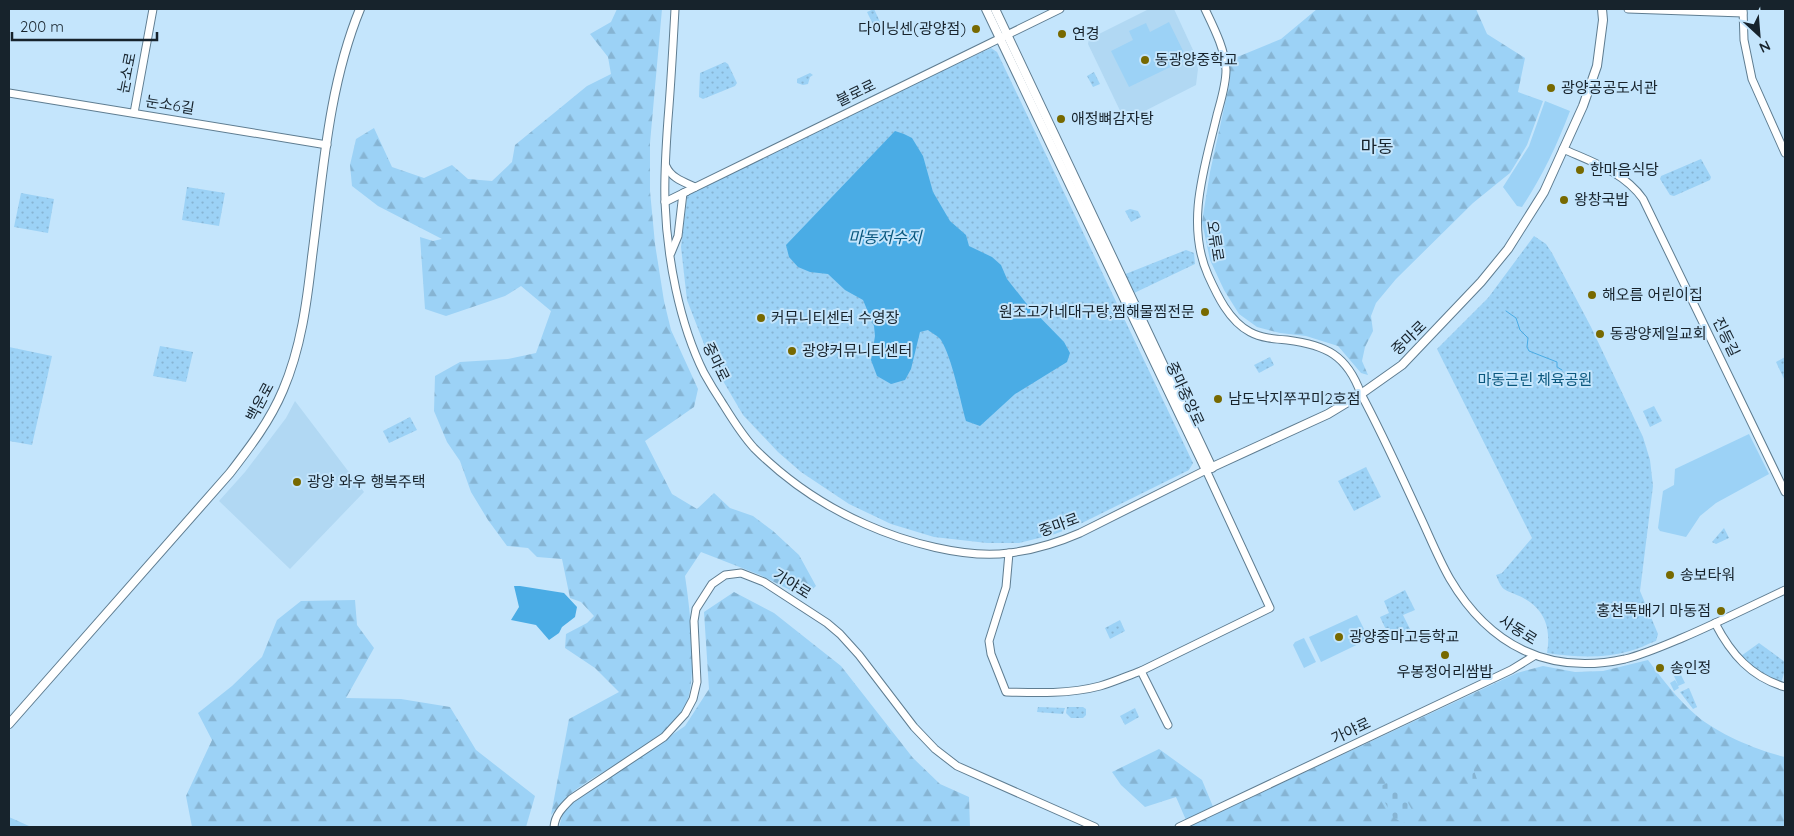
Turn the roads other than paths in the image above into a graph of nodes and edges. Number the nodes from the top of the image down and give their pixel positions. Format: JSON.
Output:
{"nodes":[{"id":1,"x":153,"y":9,"type":"edge"},
{"id":2,"x":360,"y":9,"type":"edge"},
{"id":3,"x":676,"y":9,"type":"edge"},
{"id":4,"x":986,"y":9,"type":"edge"},
{"id":5,"x":995,"y":9,"type":"edge"},
{"id":6,"x":1060,"y":9,"type":"edge"},
{"id":7,"x":1205,"y":9,"type":"edge"},
{"id":8,"x":1602,"y":9,"type":"edge"},
{"id":9,"x":1628,"y":9,"type":"edge"},
{"id":10,"x":1743,"y":11,"type":"edge"},
{"id":11,"x":1004,"y":36,"type":"junction"},
{"id":12,"x":9,"y":93,"type":"edge"},
{"id":13,"x":134,"y":113,"type":"junction"},
{"id":14,"x":327,"y":145,"type":"junction"},
{"id":15,"x":1563,"y":149,"type":"junction"},
{"id":16,"x":1785,"y":153,"type":"edge"},
{"id":17,"x":665,"y":163,"type":"junction"},
{"id":18,"x":695,"y":187,"type":"junction"},
{"id":19,"x":665,"y":202,"type":"junction"},
{"id":20,"x":670,"y":256,"type":"junction"},
{"id":21,"x":1361,"y":394,"type":"junction"},
{"id":22,"x":1210,"y":469,"type":"junction"},
{"id":23,"x":1785,"y":492,"type":"edge"},
{"id":24,"x":1009,"y":553,"type":"junction"},
{"id":25,"x":1785,"y":590,"type":"edge"},
{"id":26,"x":1715,"y":623,"type":"junction"},
{"id":27,"x":1534,"y":656,"type":"junction"},
{"id":28,"x":1141,"y":671,"type":"junction"},
{"id":29,"x":1785,"y":687,"type":"edge"},
{"id":30,"x":9,"y":724,"type":"edge"},
{"id":31,"x":1168,"y":725,"type":"dead end"},
{"id":32,"x":554,"y":827,"type":"edge"},
{"id":33,"x":1095,"y":827,"type":"edge"},
{"id":34,"x":1179,"y":827,"type":"edge"}],
"edges":[{"from":1,"to":13,"type":"street","name":"눈소로"},
{"from":2,"to":14,"type":"main road","name":"백운로"},
{"from":3,"to":17,"type":"street","name":"중마로"},
{"from":4,"to":11,"type":"main road","name":"중마중앙로"},
{"from":5,"to":11,"type":"main road","name":"중마중앙로"},
{"from":6,"to":11,"type":"street","name":"불로로"},
{"from":7,"to":21,"type":"street","name":"오류로"},
{"from":8,"to":15,"type":"main road","name":"중마로"},
{"from":9,"to":10,"type":"street"},
{"from":10,"to":16,"type":"street"},
{"from":11,"to":18,"type":"street","name":"불로로"},
{"from":11,"to":22,"type":"main road","name":"중마중앙로"},
{"from":12,"to":13,"type":"street","name":"눈소6길"},
{"from":13,"to":14,"type":"street","name":"눈소6길"},
{"from":14,"to":30,"type":"main road","name":"백운로"},
{"from":15,"to":21,"type":"main road","name":"중마로"},
{"from":15,"to":23,"type":"street","name":"진등길"},
{"from":17,"to":18,"type":"street"},
{"from":17,"to":19,"type":"street","name":"중마로"},
{"from":18,"to":19,"type":"street","name":"불로로"},
{"from":18,"to":20,"type":"street"},
{"from":19,"to":20,"type":"street","name":"중마로"},
{"from":20,"to":24,"type":"street","name":"중마로"},
{"from":21,"to":22,"type":"main road","name":"중마로"},
{"from":21,"to":27,"type":"street","name":"사동로"},
{"from":22,"to":24,"type":"street","name":"중마로"},
{"from":22,"to":28,"type":"street","name":"중마중앙로"},
{"from":24,"to":28,"type":"street"},
{"from":25,"to":26,"type":"street","name":"사동로"},
{"from":26,"to":27,"type":"street","name":"사동로"},
{"from":26,"to":29,"type":"street"},
{"from":27,"to":34,"type":"street","name":"가야로"},
{"from":28,"to":31,"type":"street"},
{"from":32,"to":33,"type":"street","name":"가야로"}]}
